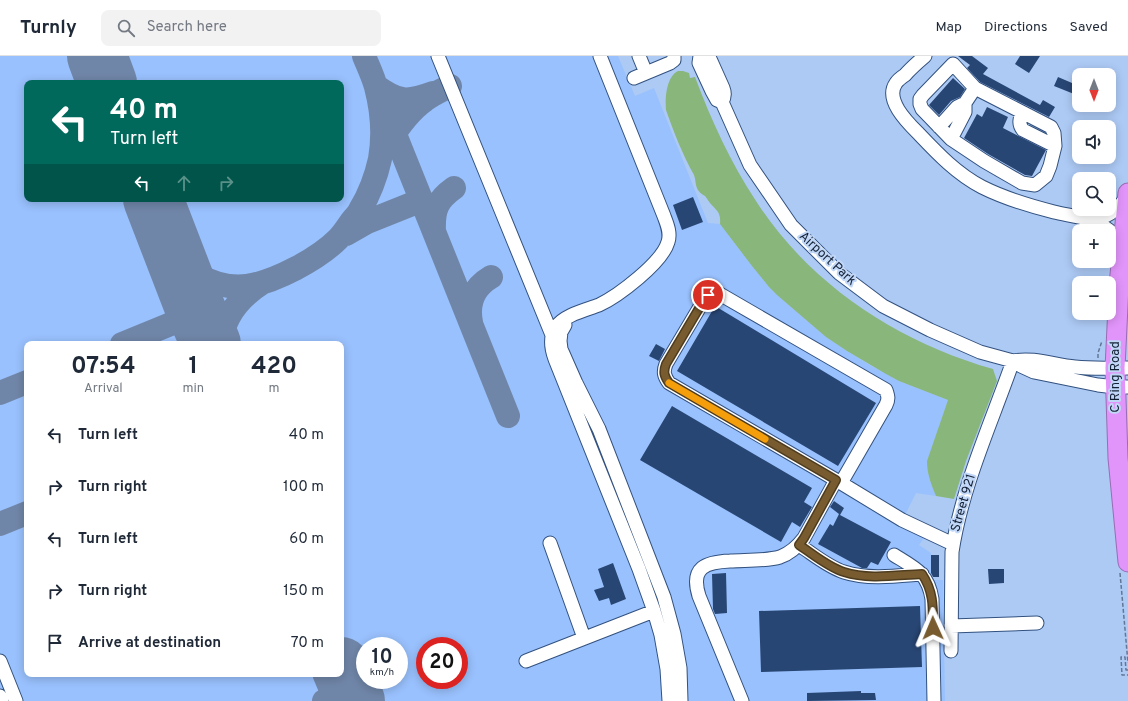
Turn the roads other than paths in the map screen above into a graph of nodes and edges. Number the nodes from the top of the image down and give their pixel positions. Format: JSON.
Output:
{"nodes":[{"id":1,"x":438,"y":56,"type":"edge"},
{"id":2,"x":600,"y":56,"type":"edge"},
{"id":3,"x":639,"y":56,"type":"edge"},
{"id":4,"x":674,"y":56,"type":"edge"},
{"id":5,"x":700,"y":56,"type":"edge"},
{"id":6,"x":707,"y":56,"type":"edge"},
{"id":7,"x":925,"y":56,"type":"edge"},
{"id":8,"x":950,"y":60,"type":"edge"},
{"id":9,"x":975,"y":88,"type":"junction"},
{"id":10,"x":722,"y":102,"type":"junction"},
{"id":11,"x":965,"y":103,"type":"junction"},
{"id":12,"x":938,"y":127,"type":"junction"},
{"id":13,"x":951,"y":139,"type":"junction"},
{"id":14,"x":940,"y":156,"type":"junction"},
{"id":15,"x":1128,"y":194,"type":"edge"},
{"id":16,"x":1092,"y":221,"type":"junction"},
{"id":17,"x":1122,"y":249,"type":"junction"},
{"id":18,"x":570,"y":316,"type":"junction"},
{"id":19,"x":552,"y":335,"type":"junction"},
{"id":20,"x":1013,"y":361,"type":"junction"},
{"id":21,"x":1124,"y":378,"type":"edge"},
{"id":22,"x":839,"y":481,"type":"junction"},
{"id":23,"x":550,"y":543,"type":"dead end"},
{"id":24,"x":953,"y":544,"type":"junction"},
{"id":25,"x":799,"y":545,"type":"junction"},
{"id":26,"x":894,"y":555,"type":"dead end"},
{"id":27,"x":1128,"y":562,"type":"edge"},
{"id":28,"x":922,"y":574,"type":"junction"},
{"id":29,"x":654,"y":611,"type":"junction"},
{"id":30,"x":1037,"y":623,"type":"dead end"},
{"id":31,"x":952,"y":626,"type":"junction"},
{"id":32,"x":584,"y":638,"type":"junction"},
{"id":33,"x":951,"y":651,"type":"dead end"},
{"id":34,"x":0,"y":661,"type":"edge"},
{"id":35,"x":526,"y":661,"type":"dead end"},
{"id":36,"x":0,"y":696,"type":"edge"},
{"id":37,"x":2,"y":701,"type":"edge"},
{"id":38,"x":16,"y":701,"type":"edge"},
{"id":39,"x":669,"y":701,"type":"edge"},
{"id":40,"x":681,"y":701,"type":"edge"},
{"id":41,"x":742,"y":701,"type":"edge"},
{"id":42,"x":934,"y":701,"type":"edge"}],
"edges":[{"from":1,"to":19,"type":"street"},
{"from":2,"to":18,"type":"street"},
{"from":3,"to":4,"type":"street"},
{"from":5,"to":10,"type":"street","name":"Airport Park"},
{"from":6,"to":10,"type":"street","name":"Airport Park"},
{"from":7,"to":14,"type":"street"},
{"from":8,"to":9,"type":"street"},
{"from":8,"to":12,"type":"street"},
{"from":9,"to":11,"type":"street"},
{"from":9,"to":13,"type":"street"},
{"from":10,"to":20,"type":"street","name":"Airport Park"},
{"from":11,"to":12,"type":"street"},
{"from":11,"to":13,"type":"street"},
{"from":12,"to":13,"type":"street"},
{"from":13,"to":14,"type":"street"},
{"from":14,"to":16,"type":"street"},
{"from":15,"to":16,"type":"street"},
{"from":15,"to":17,"type":"highway","name":"C Ring Road"},
{"from":16,"to":17,"type":"street"},
{"from":17,"to":21,"type":"highway","name":"C Ring Road"},
{"from":18,"to":19,"type":"street"},
{"from":18,"to":40,"type":"street"},
{"from":19,"to":29,"type":"street"},
{"from":20,"to":21,"type":"street","name":"Airport Park"},
{"from":20,"to":21,"type":"street","name":"Airport Park"},
{"from":20,"to":24,"type":"street","name":"Street 921"},
{"from":21,"to":27,"type":"highway","name":"C Ring Road"},
{"from":22,"to":22,"type":"street"},
{"from":22,"to":24,"type":"street"},
{"from":22,"to":25,"type":"street"},
{"from":23,"to":32,"type":"street"},
{"from":24,"to":31,"type":"street","name":"Street 921"},
{"from":25,"to":28,"type":"street"},
{"from":25,"to":41,"type":"street"},
{"from":26,"to":28,"type":"street"},
{"from":28,"to":42,"type":"street"},
{"from":29,"to":32,"type":"street"},
{"from":29,"to":39,"type":"street"},
{"from":30,"to":31,"type":"street"},
{"from":31,"to":33,"type":"street","name":"Street 921"},
{"from":32,"to":35,"type":"street"},
{"from":34,"to":38,"type":"street"},
{"from":36,"to":37,"type":"street"}]}
